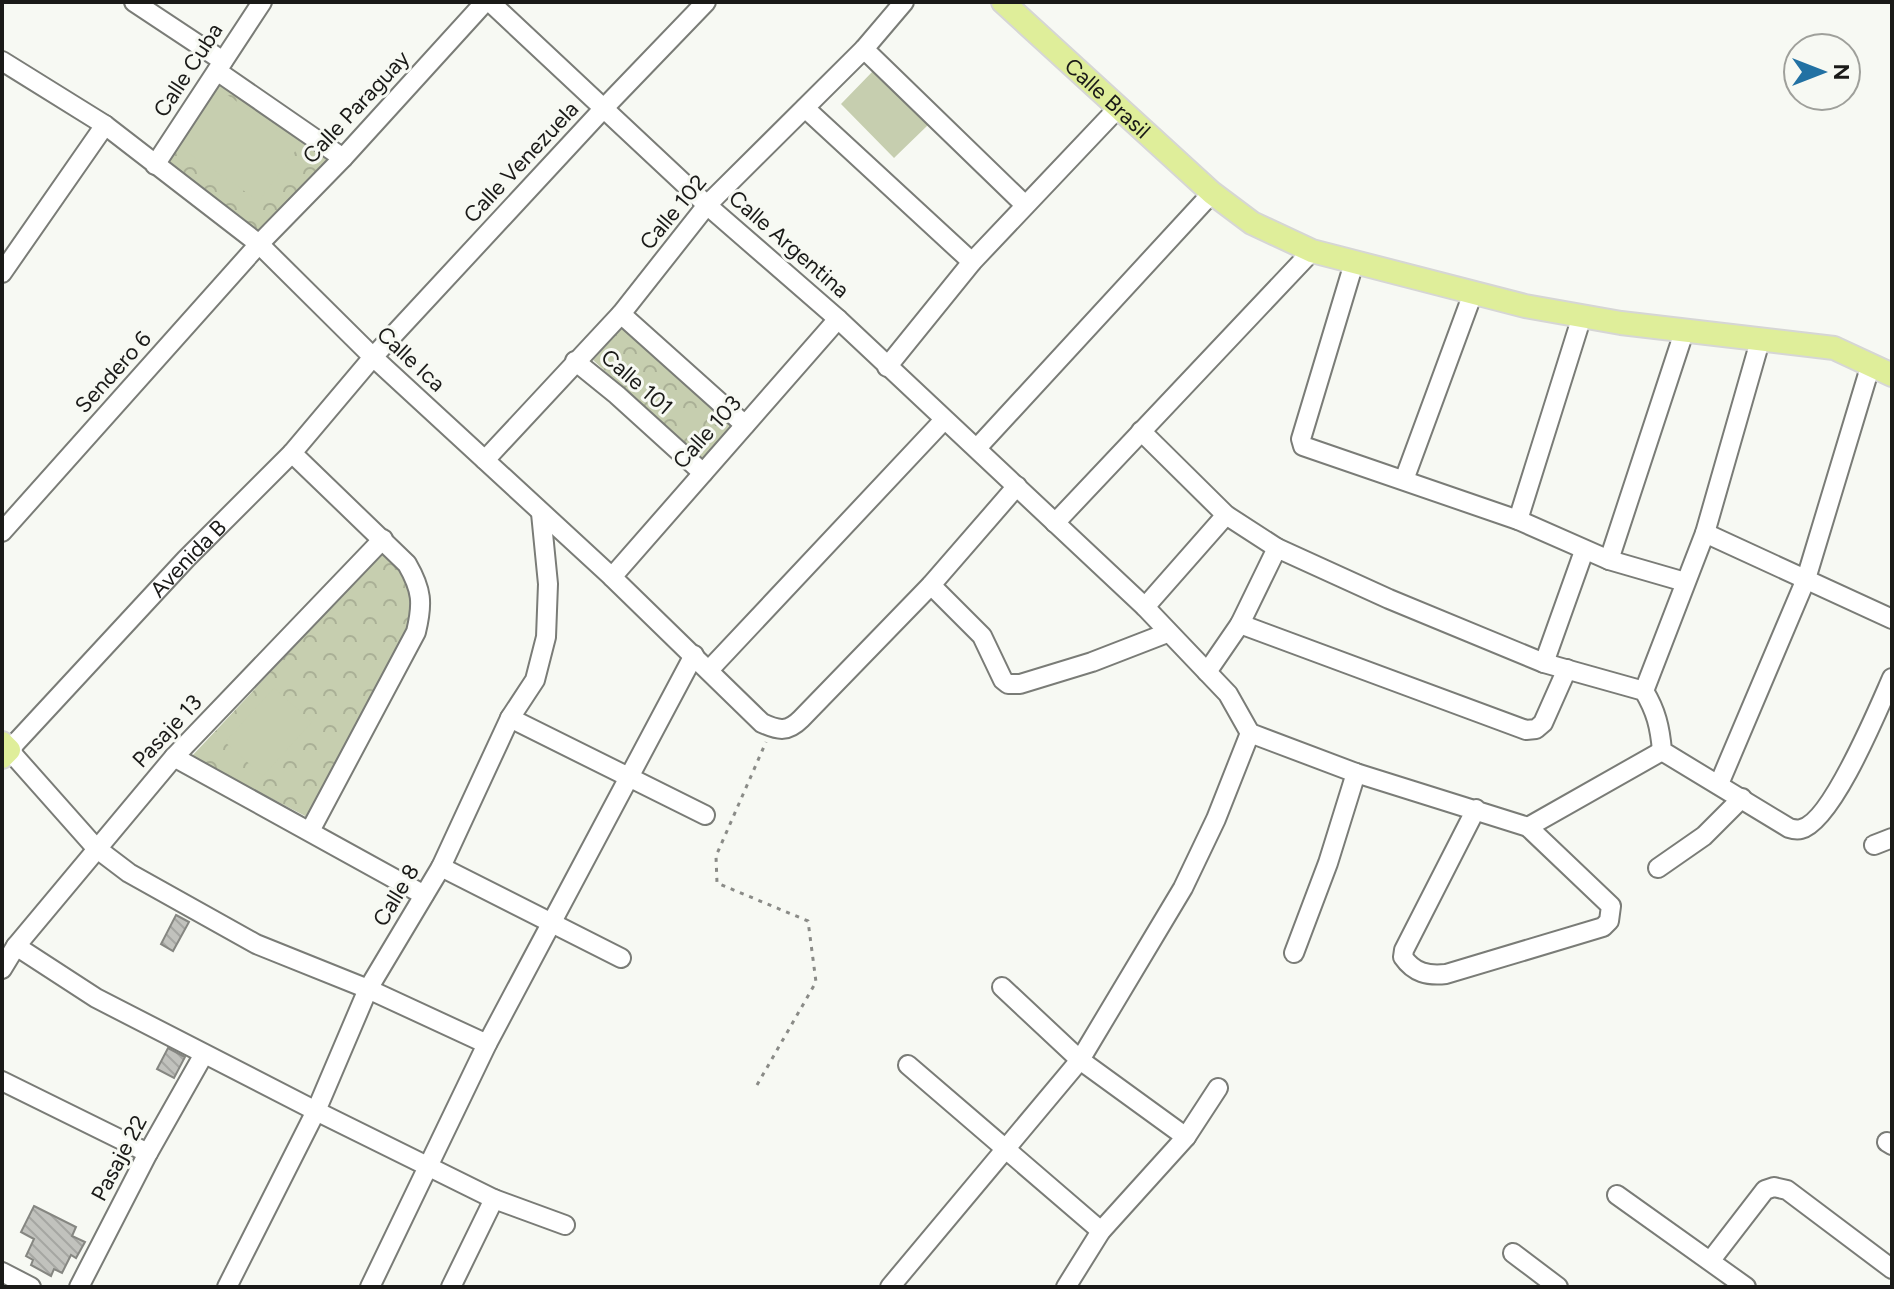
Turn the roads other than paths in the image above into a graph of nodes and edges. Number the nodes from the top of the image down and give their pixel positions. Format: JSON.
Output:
{"nodes":[{"id":1,"x":134,"y":2,"type":"edge"},
{"id":2,"x":262,"y":2,"type":"edge"},
{"id":3,"x":488,"y":2,"type":"edge"},
{"id":4,"x":706,"y":2,"type":"edge"},
{"id":5,"x":904,"y":2,"type":"edge"},
{"id":6,"x":1003,"y":2,"type":"edge"},
{"id":7,"x":864,"y":49,"type":"junction"},
{"id":8,"x":2,"y":61,"type":"edge"},
{"id":9,"x":220,"y":66,"type":"junction"},
{"id":10,"x":604,"y":108,"type":"junction"},
{"id":11,"x":805,"y":108,"type":"junction"},
{"id":12,"x":1118,"y":108,"type":"junction"},
{"id":13,"x":105,"y":125,"type":"junction"},
{"id":14,"x":343,"y":158,"type":"junction"},
{"id":15,"x":155,"y":165,"type":"junction"},
{"id":16,"x":1212,"y":193,"type":"junction"},
{"id":17,"x":707,"y":205,"type":"junction"},
{"id":18,"x":1025,"y":205,"type":"junction"},
{"id":19,"x":259,"y":244,"type":"junction"},
{"id":20,"x":1312,"y":251,"type":"junction"},
{"id":21,"x":972,"y":262,"type":"junction"},
{"id":22,"x":1354,"y":263,"type":"junction"},
{"id":23,"x":2,"y":273,"type":"edge"},
{"id":24,"x":1473,"y":293,"type":"junction"},
{"id":25,"x":621,"y":314,"type":"junction"},
{"id":26,"x":1582,"y":316,"type":"junction"},
{"id":27,"x":838,"y":319,"type":"junction"},
{"id":28,"x":1684,"y":332,"type":"junction"},
{"id":29,"x":1760,"y":341,"type":"junction"},
{"id":30,"x":373,"y":357,"type":"junction"},
{"id":31,"x":575,"y":361,"type":"junction"},
{"id":32,"x":1871,"y":364,"type":"junction"},
{"id":33,"x":887,"y":367,"type":"junction"},
{"id":34,"x":1892,"y":375,"type":"edge"},
{"id":35,"x":943,"y":421,"type":"junction"},
{"id":36,"x":745,"y":425,"type":"junction"},
{"id":37,"x":1141,"y":431,"type":"junction"},
{"id":38,"x":977,"y":448,"type":"junction"},
{"id":39,"x":292,"y":453,"type":"junction"},
{"id":40,"x":485,"y":460,"type":"junction"},
{"id":41,"x":703,"y":473,"type":"junction"},
{"id":42,"x":1404,"y":480,"type":"junction"},
{"id":43,"x":1017,"y":486,"type":"junction"},
{"id":44,"x":541,"y":513,"type":"junction"},
{"id":45,"x":1226,"y":515,"type":"junction"},
{"id":46,"x":1518,"y":520,"type":"junction"},
{"id":47,"x":1055,"y":523,"type":"junction"},
{"id":48,"x":2,"y":532,"type":"edge"},
{"id":49,"x":1705,"y":533,"type":"junction"},
{"id":50,"x":383,"y":539,"type":"junction"},
{"id":51,"x":1277,"y":548,"type":"junction"},
{"id":52,"x":1584,"y":551,"type":"junction"},
{"id":53,"x":1609,"y":560,"type":"junction"},
{"id":54,"x":612,"y":577,"type":"junction"},
{"id":55,"x":1806,"y":579,"type":"junction"},
{"id":56,"x":1685,"y":582,"type":"junction"},
{"id":57,"x":931,"y":585,"type":"junction"},
{"id":58,"x":1145,"y":607,"type":"junction"},
{"id":59,"x":1892,"y":619,"type":"edge"},
{"id":60,"x":1240,"y":624,"type":"junction"},
{"id":61,"x":1167,"y":633,"type":"junction"},
{"id":62,"x":694,"y":655,"type":"junction"},
{"id":63,"x":1544,"y":663,"type":"junction"},
{"id":64,"x":710,"y":669,"type":"junction"},
{"id":65,"x":1567,"y":669,"type":"junction"},
{"id":66,"x":1207,"y":672,"type":"junction"},
{"id":67,"x":1892,"y":678,"type":"edge"},
{"id":68,"x":1644,"y":691,"type":"junction"},
{"id":69,"x":510,"y":718,"type":"junction"},
{"id":70,"x":1250,"y":733,"type":"junction"},
{"id":71,"x":4,"y":750,"type":"edge"},
{"id":72,"x":1662,"y":751,"type":"junction"},
{"id":73,"x":174,"y":757,"type":"junction"},
{"id":74,"x":1356,"y":773,"type":"junction"},
{"id":75,"x":628,"y":775,"type":"junction"},
{"id":76,"x":1719,"y":784,"type":"junction"},
{"id":77,"x":1742,"y":798,"type":"junction"},
{"id":78,"x":1476,"y":809,"type":"junction"},
{"id":79,"x":705,"y":815,"type":"dead end"},
{"id":80,"x":1528,"y":827,"type":"junction"},
{"id":81,"x":310,"y":831,"type":"junction"},
{"id":82,"x":1892,"y":838,"type":"edge"},
{"id":83,"x":1874,"y":845,"type":"dead end"},
{"id":84,"x":96,"y":848,"type":"junction"},
{"id":85,"x":441,"y":867,"type":"junction"},
{"id":86,"x":1658,"y":868,"type":"dead end"},
{"id":87,"x":424,"y":895,"type":"junction"},
{"id":88,"x":552,"y":922,"type":"junction"},
{"id":89,"x":16,"y":946,"type":"junction"},
{"id":90,"x":1294,"y":953,"type":"dead end"},
{"id":91,"x":621,"y":958,"type":"dead end"},
{"id":92,"x":2,"y":969,"type":"edge"},
{"id":93,"x":1002,"y":987,"type":"dead end"},
{"id":94,"x":368,"y":989,"type":"junction"},
{"id":95,"x":487,"y":1044,"type":"junction"},
{"id":96,"x":204,"y":1054,"type":"junction"},
{"id":97,"x":1080,"y":1060,"type":"junction"},
{"id":98,"x":908,"y":1065,"type":"dead end"},
{"id":99,"x":2,"y":1081,"type":"edge"},
{"id":100,"x":1218,"y":1088,"type":"dead end"},
{"id":101,"x":316,"y":1111,"type":"junction"},
{"id":102,"x":1186,"y":1137,"type":"junction"},
{"id":103,"x":1006,"y":1148,"type":"junction"},
{"id":104,"x":148,"y":1153,"type":"junction"},
{"id":105,"x":430,"y":1166,"type":"junction"},
{"id":106,"x":1617,"y":1195,"type":"dead end"},
{"id":107,"x":494,"y":1199,"type":"junction"},
{"id":108,"x":565,"y":1225,"type":"dead end"},
{"id":109,"x":1101,"y":1231,"type":"junction"},
{"id":110,"x":1513,"y":1253,"type":"dead end"},
{"id":111,"x":1711,"y":1260,"type":"junction"},
{"id":112,"x":1892,"y":1269,"type":"edge"},
{"id":113,"x":2,"y":1272,"type":"edge"},
{"id":114,"x":31,"y":1287,"type":"edge"},
{"id":115,"x":79,"y":1287,"type":"edge"},
{"id":116,"x":227,"y":1287,"type":"edge"},
{"id":117,"x":370,"y":1287,"type":"edge"},
{"id":118,"x":451,"y":1287,"type":"edge"},
{"id":119,"x":890,"y":1287,"type":"edge"},
{"id":120,"x":1066,"y":1287,"type":"edge"},
{"id":121,"x":1558,"y":1287,"type":"edge"},
{"id":122,"x":1746,"y":1287,"type":"edge"}],
"edges":[{"from":1,"to":9,"type":"street"},
{"from":2,"to":9,"type":"street","name":"Calle Cuba"},
{"from":3,"to":10,"type":"street","name":"Calle Argentina"},
{"from":3,"to":14,"type":"street","name":"Calle Paraguay"},
{"from":4,"to":10,"type":"street","name":"Calle Venezuela"},
{"from":5,"to":7,"type":"street","name":"Calle 102"},
{"from":6,"to":12,"type":"main road","name":"Calle Brasil"},
{"from":7,"to":11,"type":"street","name":"Calle 102"},
{"from":7,"to":18,"type":"street"},
{"from":8,"to":13,"type":"street","name":"Calle Ica"},
{"from":9,"to":14,"type":"street"},
{"from":9,"to":15,"type":"street","name":"Calle Cuba"},
{"from":10,"to":17,"type":"street","name":"Calle Argentina"},
{"from":10,"to":30,"type":"street","name":"Calle Venezuela"},
{"from":11,"to":17,"type":"street","name":"Calle 102"},
{"from":11,"to":21,"type":"street"},
{"from":12,"to":16,"type":"main road","name":"Calle Brasil"},
{"from":12,"to":18,"type":"street"},
{"from":13,"to":15,"type":"street","name":"Calle Ica"},
{"from":13,"to":23,"type":"street"},
{"from":14,"to":19,"type":"street","name":"Calle Paraguay"},
{"from":15,"to":19,"type":"street","name":"Calle Ica"},
{"from":16,"to":20,"type":"main road","name":"Calle Brasil"},
{"from":16,"to":38,"type":"street"},
{"from":17,"to":25,"type":"street","name":"Calle 102"},
{"from":17,"to":27,"type":"street","name":"Calle Argentina"},
{"from":18,"to":21,"type":"street"},
{"from":19,"to":30,"type":"street","name":"Calle Ica"},
{"from":19,"to":48,"type":"street","name":"Sendero 6"},
{"from":20,"to":22,"type":"main road","name":"Calle Brasil"},
{"from":20,"to":37,"type":"street"},
{"from":21,"to":33,"type":"street"},
{"from":22,"to":24,"type":"main road","name":"Calle Brasil"},
{"from":22,"to":42,"type":"street"},
{"from":24,"to":26,"type":"main road","name":"Calle Brasil"},
{"from":24,"to":42,"type":"street"},
{"from":25,"to":31,"type":"street","name":"Calle 102"},
{"from":25,"to":36,"type":"street"},
{"from":26,"to":28,"type":"main road","name":"Calle Brasil"},
{"from":26,"to":46,"type":"street"},
{"from":27,"to":33,"type":"street","name":"Calle Argentina"},
{"from":27,"to":36,"type":"street","name":"Calle 103"},
{"from":28,"to":29,"type":"main road","name":"Calle Brasil"},
{"from":28,"to":53,"type":"street"},
{"from":29,"to":32,"type":"main road","name":"Calle Brasil"},
{"from":29,"to":49,"type":"street"},
{"from":30,"to":39,"type":"street","name":"Avenida B"},
{"from":30,"to":40,"type":"street","name":"Calle Ica"},
{"from":31,"to":40,"type":"street","name":"Calle 102"},
{"from":31,"to":41,"type":"street","name":"Calle 101"},
{"from":32,"to":34,"type":"main road","name":"Calle Brasil"},
{"from":32,"to":55,"type":"street"},
{"from":33,"to":35,"type":"street","name":"Calle Argentina"},
{"from":35,"to":38,"type":"street","name":"Calle Argentina"},
{"from":35,"to":64,"type":"street"},
{"from":36,"to":41,"type":"street","name":"Calle 103"},
{"from":37,"to":45,"type":"street"},
{"from":37,"to":47,"type":"street"},
{"from":38,"to":43,"type":"street","name":"Calle Argentina"},
{"from":39,"to":50,"type":"street"},
{"from":39,"to":71,"type":"street","name":"Avenida B"},
{"from":40,"to":44,"type":"street","name":"Calle Ica"},
{"from":41,"to":54,"type":"street","name":"Calle 103"},
{"from":42,"to":46,"type":"street"},
{"from":43,"to":47,"type":"street","name":"Calle Argentina"},
{"from":43,"to":57,"type":"street"},
{"from":44,"to":54,"type":"street","name":"Calle Ica"},
{"from":44,"to":69,"type":"street","name":"Calle 8"},
{"from":45,"to":51,"type":"street"},
{"from":45,"to":58,"type":"street"},
{"from":46,"to":52,"type":"street"},
{"from":47,"to":58,"type":"street","name":"Calle Argentina"},
{"from":49,"to":55,"type":"street"},
{"from":49,"to":56,"type":"street"},
{"from":50,"to":73,"type":"street","name":"Pasaje 13"},
{"from":50,"to":81,"type":"street"},
{"from":51,"to":60,"type":"street"},
{"from":51,"to":63,"type":"street"},
{"from":52,"to":53,"type":"street"},
{"from":52,"to":63,"type":"street"},
{"from":53,"to":56,"type":"street"},
{"from":54,"to":62,"type":"street","name":"Calle Ica"},
{"from":55,"to":59,"type":"street"},
{"from":55,"to":76,"type":"street"},
{"from":56,"to":68,"type":"street"},
{"from":57,"to":61,"type":"street"},
{"from":57,"to":64,"type":"street","name":"Calle Ica"},
{"from":58,"to":61,"type":"street","name":"Calle Argentina"},
{"from":60,"to":65,"type":"street"},
{"from":60,"to":66,"type":"street"},
{"from":61,"to":66,"type":"street","name":"Calle Argentina"},
{"from":62,"to":64,"type":"street","name":"Calle Ica"},
{"from":62,"to":75,"type":"street"},
{"from":63,"to":65,"type":"street"},
{"from":65,"to":68,"type":"street"},
{"from":66,"to":70,"type":"street","name":"Calle Argentina"},
{"from":67,"to":77,"type":"street"},
{"from":68,"to":72,"type":"street"},
{"from":69,"to":75,"type":"street"},
{"from":69,"to":85,"type":"street","name":"Calle 8"},
{"from":70,"to":74,"type":"street"},
{"from":70,"to":97,"type":"street"},
{"from":71,"to":84,"type":"street"},
{"from":72,"to":76,"type":"street"},
{"from":72,"to":80,"type":"street"},
{"from":73,"to":81,"type":"street"},
{"from":73,"to":84,"type":"street","name":"Pasaje 13"},
{"from":74,"to":78,"type":"street"},
{"from":74,"to":90,"type":"street"},
{"from":75,"to":79,"type":"street"},
{"from":75,"to":88,"type":"street"},
{"from":76,"to":77,"type":"street"},
{"from":77,"to":86,"type":"street"},
{"from":78,"to":80,"type":"street"},
{"from":78,"to":80,"type":"street"},
{"from":81,"to":87,"type":"street"},
{"from":82,"to":83,"type":"street"},
{"from":84,"to":89,"type":"street","name":"Pasaje 13"},
{"from":84,"to":94,"type":"street"},
{"from":85,"to":87,"type":"street","name":"Calle 8"},
{"from":85,"to":88,"type":"street"},
{"from":87,"to":94,"type":"street","name":"Calle 8"},
{"from":88,"to":91,"type":"street"},
{"from":88,"to":95,"type":"street"},
{"from":89,"to":92,"type":"street","name":"Pasaje 13"},
{"from":89,"to":96,"type":"street"},
{"from":93,"to":97,"type":"street"},
{"from":94,"to":95,"type":"street"},
{"from":94,"to":101,"type":"street","name":"Calle 8"},
{"from":95,"to":105,"type":"street"},
{"from":96,"to":101,"type":"street"},
{"from":96,"to":104,"type":"street","name":"Pasaje 22"},
{"from":97,"to":102,"type":"street"},
{"from":97,"to":103,"type":"street"},
{"from":98,"to":103,"type":"street"},
{"from":99,"to":104,"type":"street"},
{"from":100,"to":102,"type":"street"},
{"from":101,"to":105,"type":"street"},
{"from":101,"to":116,"type":"street","name":"Calle 8"},
{"from":102,"to":109,"type":"street"},
{"from":103,"to":109,"type":"street"},
{"from":103,"to":119,"type":"street"},
{"from":104,"to":115,"type":"street","name":"Pasaje 22"},
{"from":105,"to":107,"type":"street"},
{"from":105,"to":117,"type":"street"},
{"from":106,"to":111,"type":"street"},
{"from":107,"to":108,"type":"street"},
{"from":107,"to":118,"type":"street"},
{"from":109,"to":120,"type":"street"},
{"from":110,"to":121,"type":"street"},
{"from":111,"to":112,"type":"street"},
{"from":111,"to":122,"type":"street"},
{"from":113,"to":114,"type":"street"}]}
